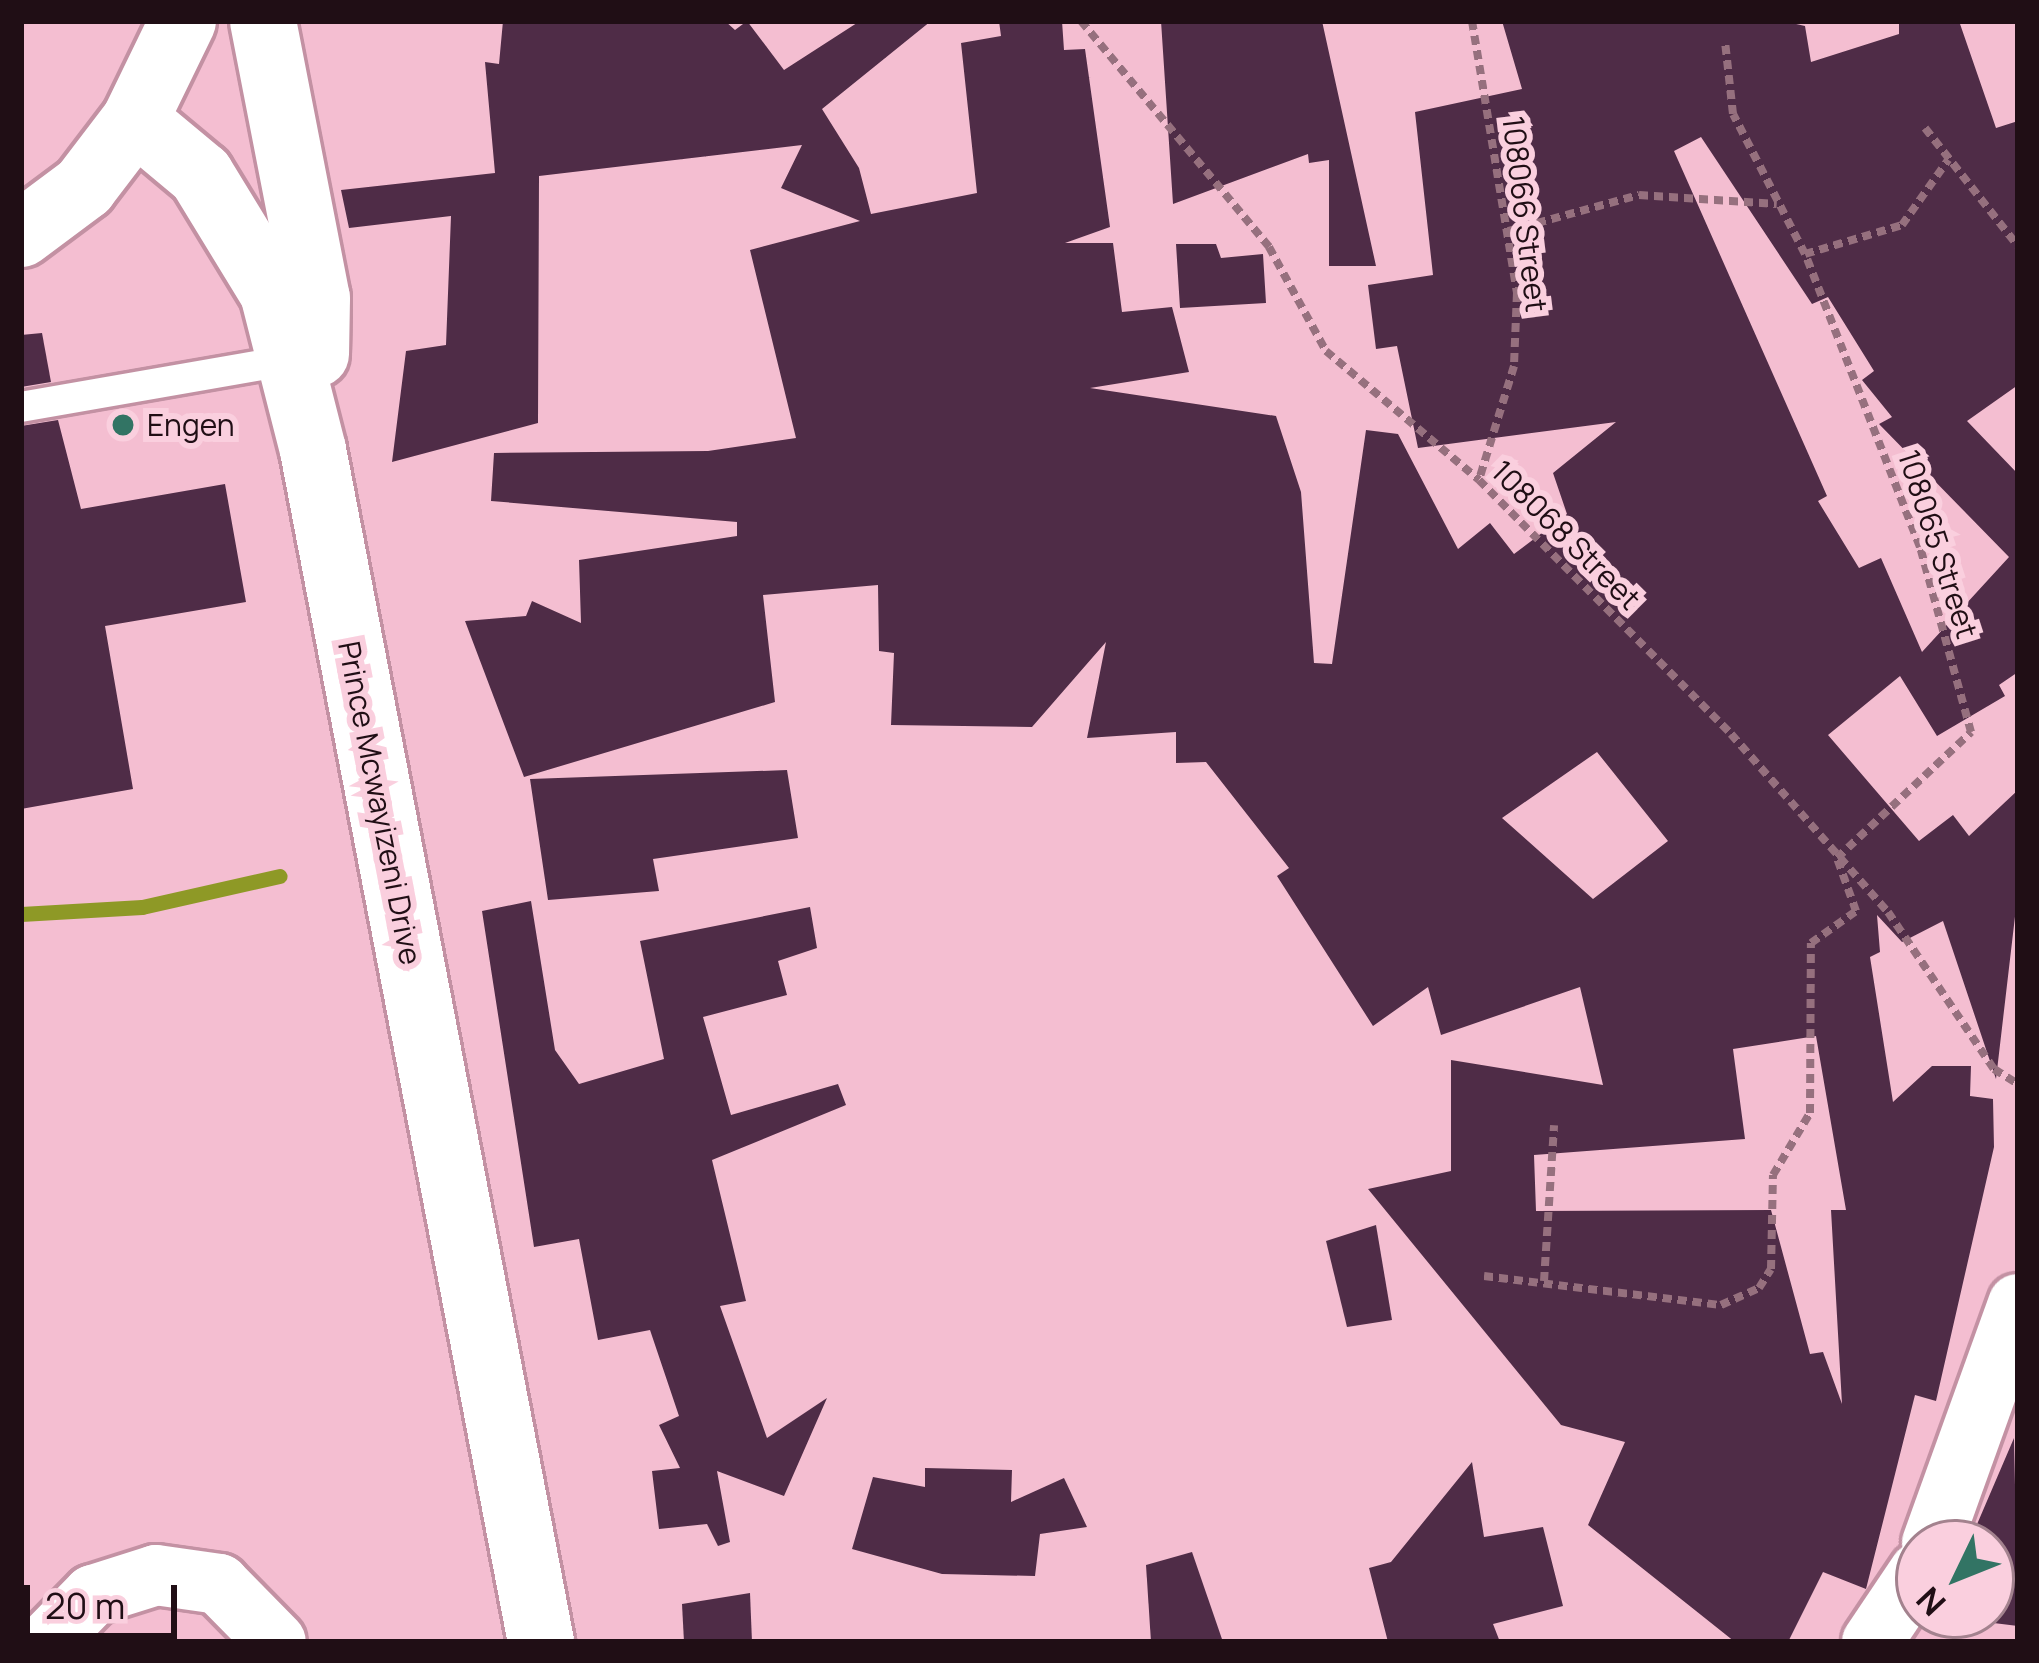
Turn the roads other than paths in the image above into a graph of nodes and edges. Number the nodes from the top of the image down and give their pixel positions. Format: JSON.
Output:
{"nodes":[{"id":1,"x":182,"y":21,"type":"edge"},
{"id":2,"x":263,"y":21,"type":"edge"},
{"id":3,"x":135,"y":120,"type":"junction"},
{"id":4,"x":21,"y":234,"type":"edge"},
{"id":5,"x":290,"y":360,"type":"junction"},
{"id":6,"x":21,"y":407,"type":"edge"},
{"id":7,"x":313,"y":450,"type":"junction"},
{"id":8,"x":2018,"y":1304,"type":"edge"},
{"id":9,"x":1941,"y":1519,"type":"edge"},
{"id":10,"x":1895,"y":1608,"type":"edge"},
{"id":11,"x":47,"y":1642,"type":"edge"},
{"id":12,"x":276,"y":1642,"type":"edge"},
{"id":13,"x":541,"y":1642,"type":"edge"},
{"id":14,"x":1872,"y":1642,"type":"edge"}],
"edges":[{"from":1,"to":3,"type":"street"},
{"from":2,"to":7,"type":"street"},
{"from":3,"to":4,"type":"street"},
{"from":3,"to":5,"type":"street","name":"Prince Mcwayizeni Drive"},
{"from":5,"to":6,"type":"lane"},
{"from":5,"to":7,"type":"street","name":"Prince Mcwayizeni Drive"},
{"from":7,"to":13,"type":"street","name":"Prince Mcwayizeni Drive"},
{"from":8,"to":9,"type":"street"},
{"from":10,"to":14,"type":"street"},
{"from":11,"to":12,"type":"street"}]}
